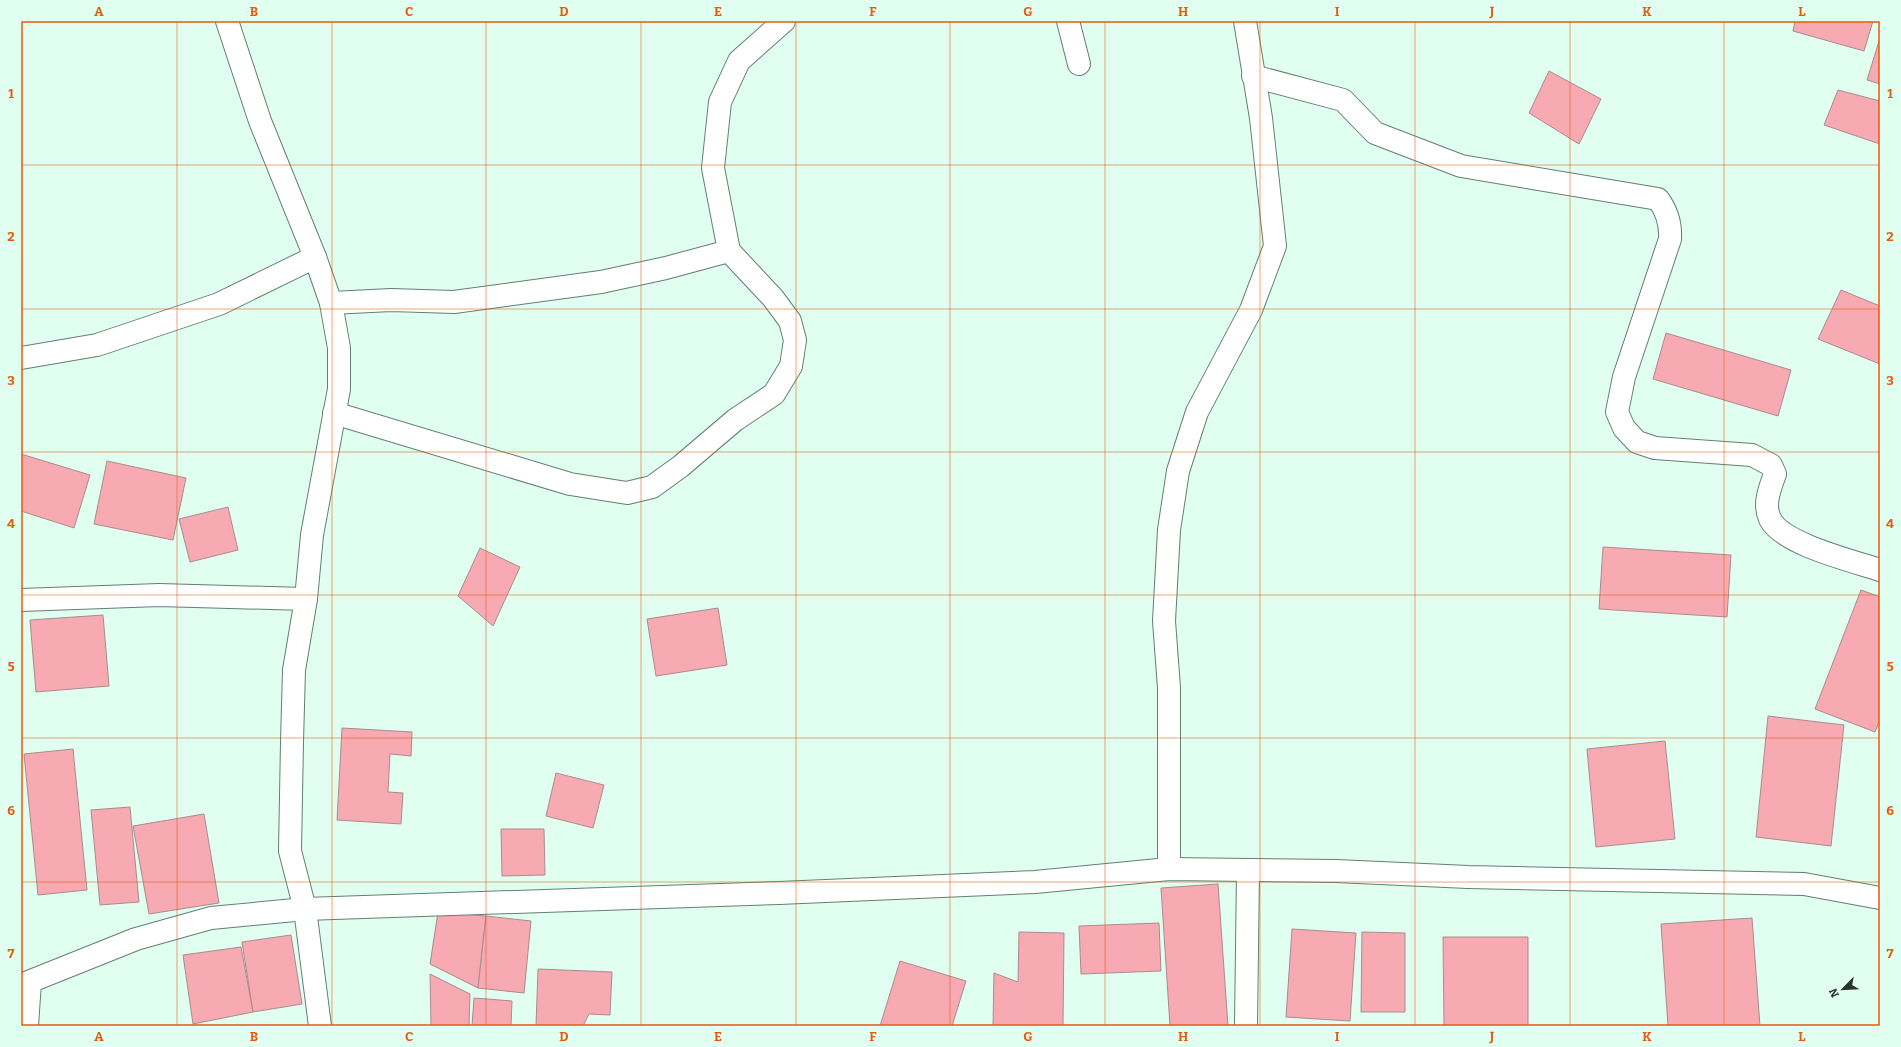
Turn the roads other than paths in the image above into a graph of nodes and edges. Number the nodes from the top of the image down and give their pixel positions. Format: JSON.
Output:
{"nodes":[{"id":1,"x":227,"y":21,"type":"edge"},
{"id":2,"x":784,"y":21,"type":"edge"},
{"id":3,"x":1068,"y":21,"type":"edge"},
{"id":4,"x":1245,"y":21,"type":"edge"},
{"id":5,"x":1079,"y":64,"type":"dead end"},
{"id":6,"x":1253,"y":76,"type":"junction"},
{"id":7,"x":729,"y":251,"type":"junction"},
{"id":8,"x":315,"y":257,"type":"junction"},
{"id":9,"x":331,"y":303,"type":"junction"},
{"id":10,"x":21,"y":358,"type":"edge"},
{"id":11,"x":334,"y":413,"type":"junction"},
{"id":12,"x":1880,"y":570,"type":"edge"},
{"id":13,"x":306,"y":599,"type":"junction"},
{"id":14,"x":21,"y":600,"type":"edge"},
{"id":15,"x":1169,"y":869,"type":"junction"},
{"id":16,"x":1248,"y":871,"type":"junction"},
{"id":17,"x":1880,"y":898,"type":"edge"},
{"id":18,"x":305,"y":909,"type":"junction"},
{"id":19,"x":26,"y":984,"type":"edge"},
{"id":20,"x":27,"y":1026,"type":"edge"},
{"id":21,"x":320,"y":1026,"type":"edge"},
{"id":22,"x":1246,"y":1026,"type":"edge"}],
"edges":[{"from":1,"to":8,"type":"street"},
{"from":2,"to":7,"type":"street"},
{"from":3,"to":5,"type":"street"},
{"from":4,"to":6,"type":"street"},
{"from":6,"to":12,"type":"street"},
{"from":6,"to":15,"type":"street"},
{"from":7,"to":9,"type":"street"},
{"from":7,"to":11,"type":"street"},
{"from":8,"to":9,"type":"street"},
{"from":8,"to":10,"type":"street"},
{"from":9,"to":11,"type":"street"},
{"from":11,"to":13,"type":"street"},
{"from":13,"to":14,"type":"street"},
{"from":13,"to":18,"type":"street"},
{"from":15,"to":16,"type":"street"},
{"from":15,"to":18,"type":"street"},
{"from":16,"to":17,"type":"street"},
{"from":16,"to":22,"type":"street"},
{"from":18,"to":19,"type":"street"},
{"from":18,"to":21,"type":"street"},
{"from":19,"to":20,"type":"street"}]}
